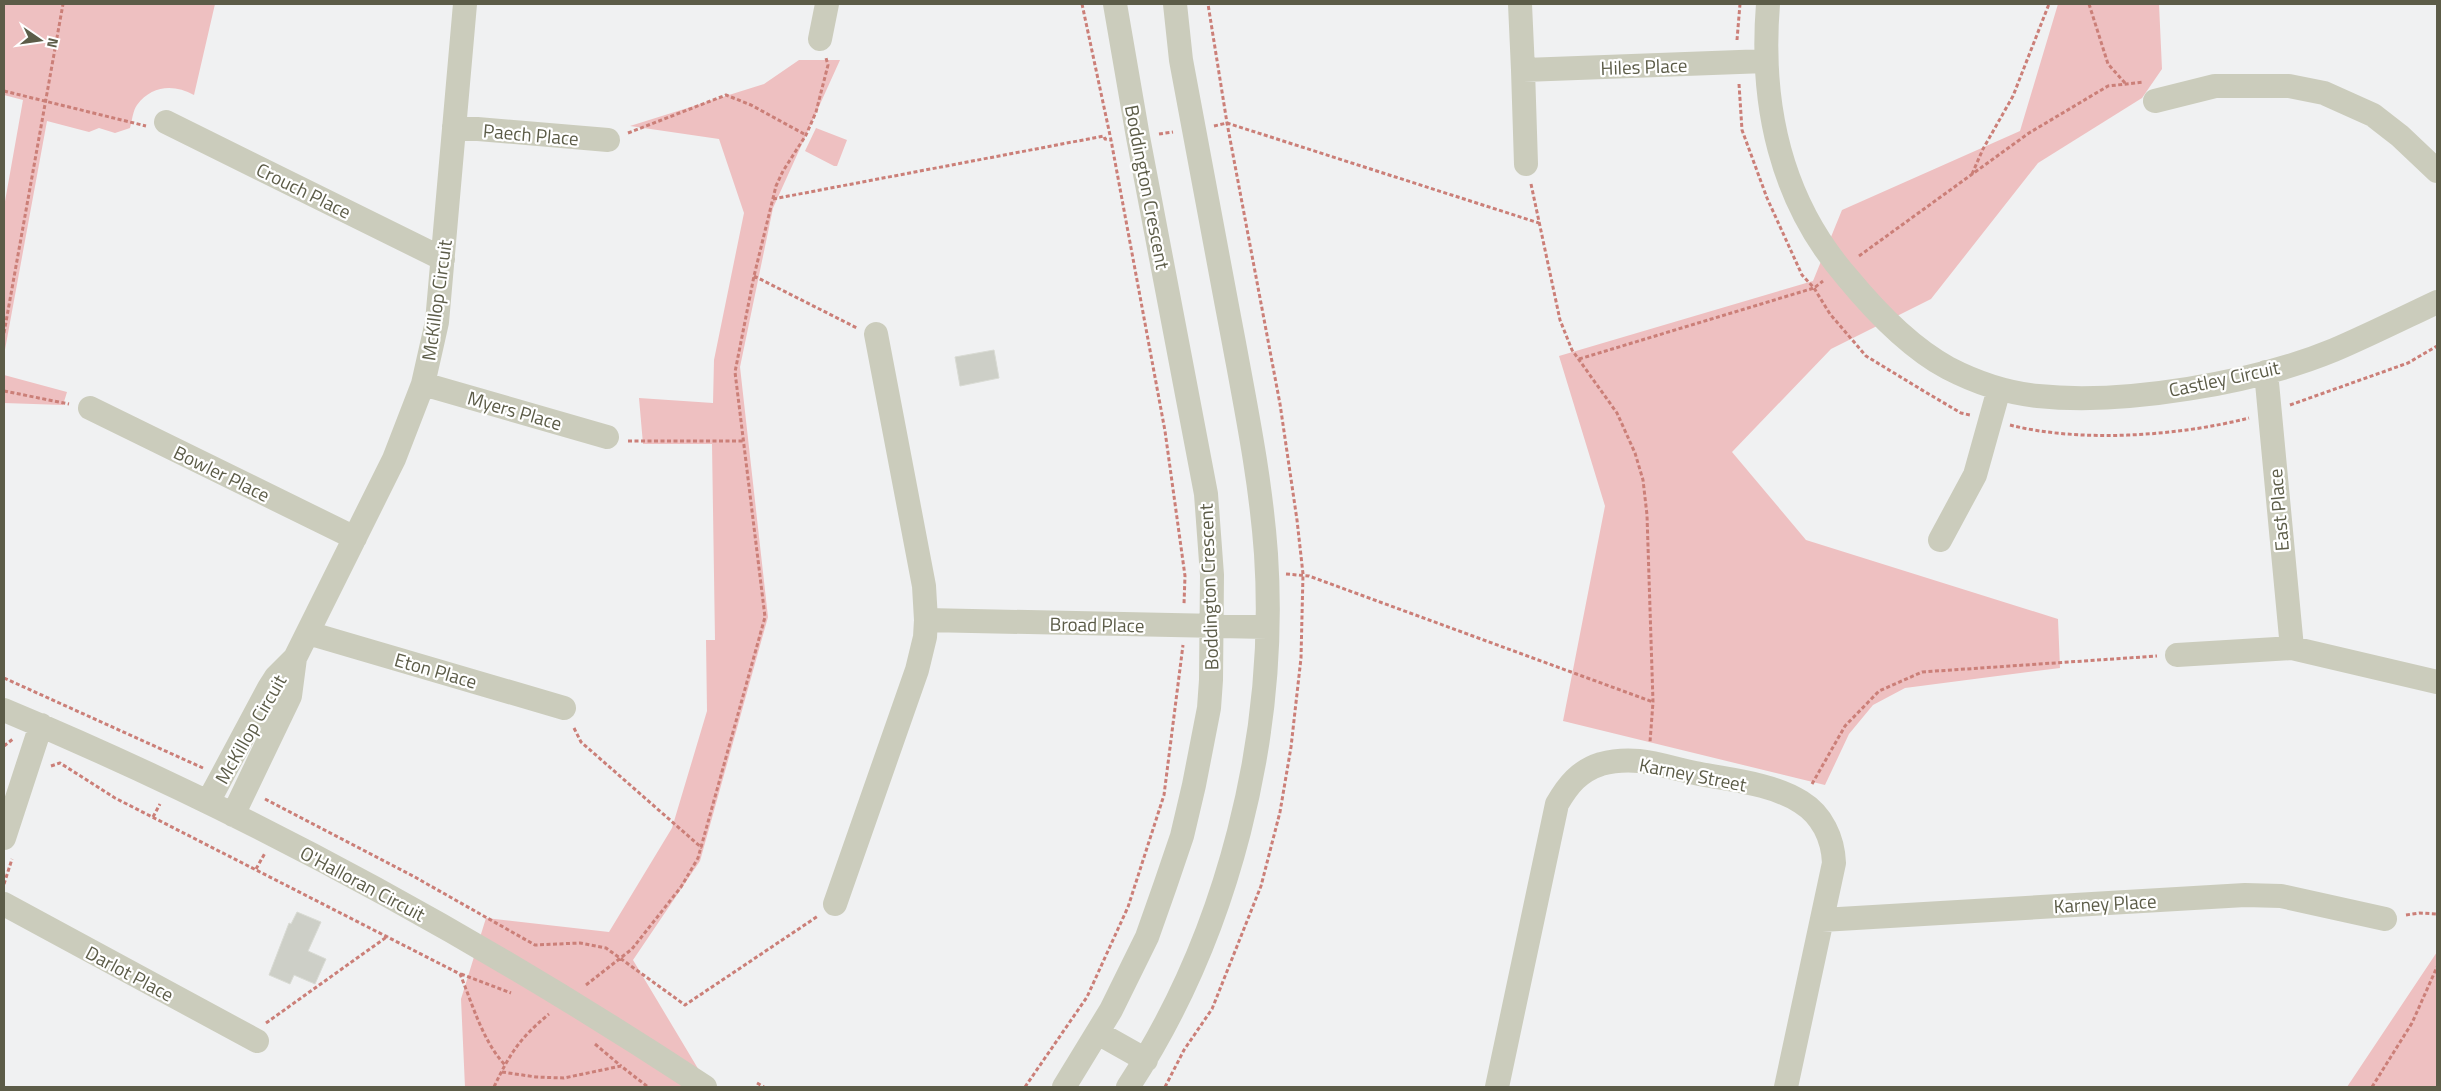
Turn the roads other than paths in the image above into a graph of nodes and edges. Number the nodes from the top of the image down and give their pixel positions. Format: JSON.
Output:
{"nodes":[{"id":1,"x":464,"y":4,"type":"edge"},
{"id":2,"x":827,"y":4,"type":"edge"},
{"id":3,"x":1115,"y":4,"type":"edge"},
{"id":4,"x":1175,"y":4,"type":"edge"},
{"id":5,"x":1520,"y":4,"type":"edge"},
{"id":6,"x":1768,"y":4,"type":"edge"},
{"id":7,"x":820,"y":39,"type":"road end"},
{"id":8,"x":1766,"y":61,"type":"junction"},
{"id":9,"x":1523,"y":70,"type":"junction"},
{"id":10,"x":2155,"y":101,"type":"road end"},
{"id":11,"x":166,"y":122,"type":"road end"},
{"id":12,"x":454,"y":127,"type":"junction"},
{"id":13,"x":608,"y":140,"type":"road end"},
{"id":14,"x":1526,"y":164,"type":"road end"},
{"id":15,"x":2437,"y":171,"type":"edge"},
{"id":16,"x":443,"y":259,"type":"junction"},
{"id":17,"x":2437,"y":302,"type":"edge"},
{"id":18,"x":876,"y":334,"type":"road end"},
{"id":19,"x":2266,"y":372,"type":"junction"},
{"id":20,"x":423,"y":384,"type":"junction"},
{"id":21,"x":1999,"y":389,"type":"junction"},
{"id":22,"x":90,"y":408,"type":"road end"},
{"id":23,"x":607,"y":437,"type":"road end"},
{"id":24,"x":354,"y":538,"type":"junction"},
{"id":25,"x":1940,"y":540,"type":"dead end"},
{"id":26,"x":926,"y":620,"type":"junction"},
{"id":27,"x":1212,"y":626,"type":"junction"},
{"id":28,"x":1267,"y":628,"type":"junction"},
{"id":29,"x":308,"y":633,"type":"junction"},
{"id":30,"x":2292,"y":648,"type":"junction"},
{"id":31,"x":2177,"y":655,"type":"road end"},
{"id":32,"x":295,"y":658,"type":"junction"},
{"id":33,"x":2437,"y":682,"type":"edge"},
{"id":34,"x":564,"y":708,"type":"road end"},
{"id":35,"x":4,"y":710,"type":"edge"},
{"id":36,"x":41,"y":725,"type":"junction"},
{"id":37,"x":208,"y":802,"type":"junction"},
{"id":38,"x":233,"y":815,"type":"junction"},
{"id":39,"x":4,"y":838,"type":"edge"},
{"id":40,"x":4,"y":904,"type":"edge"},
{"id":41,"x":835,"y":904,"type":"road end"},
{"id":42,"x":2385,"y":919,"type":"road end"},
{"id":43,"x":1822,"y":920,"type":"junction"},
{"id":44,"x":1098,"y":1033,"type":"junction"},
{"id":45,"x":252,"y":1039,"type":"road end"},
{"id":46,"x":1146,"y":1060,"type":"junction"},
{"id":47,"x":705,"y":1087,"type":"edge"},
{"id":48,"x":1064,"y":1087,"type":"edge"},
{"id":49,"x":1128,"y":1087,"type":"edge"},
{"id":50,"x":1497,"y":1087,"type":"edge"},
{"id":51,"x":1786,"y":1087,"type":"edge"}],
"edges":[{"from":1,"to":12,"type":"street","name":"McKillop Circuit"},
{"from":2,"to":7,"type":"street"},
{"from":3,"to":27,"type":"street","name":"Boddington Crescent"},
{"from":4,"to":28,"type":"street"},
{"from":5,"to":9,"type":"street"},
{"from":6,"to":8,"type":"street","name":"Castley Circuit"},
{"from":8,"to":9,"type":"street","name":"Hiles Place"},
{"from":8,"to":21,"type":"street","name":"Castley Circuit"},
{"from":9,"to":14,"type":"street"},
{"from":10,"to":15,"type":"street"},
{"from":11,"to":16,"type":"street","name":"Crouch Place"},
{"from":12,"to":13,"type":"street","name":"Paech Place"},
{"from":12,"to":16,"type":"street","name":"McKillop Circuit"},
{"from":16,"to":20,"type":"street","name":"McKillop Circuit"},
{"from":17,"to":19,"type":"street","name":"Castley Circuit"},
{"from":18,"to":26,"type":"street"},
{"from":19,"to":21,"type":"street","name":"Castley Circuit"},
{"from":19,"to":30,"type":"street","name":"East Place"},
{"from":20,"to":23,"type":"street","name":"Myers Place"},
{"from":20,"to":24,"type":"street","name":"McKillop Circuit"},
{"from":21,"to":25,"type":"street"},
{"from":22,"to":24,"type":"street","name":"Bowler Place"},
{"from":24,"to":29,"type":"street","name":"McKillop Circuit"},
{"from":26,"to":27,"type":"street","name":"Broad Place"},
{"from":26,"to":41,"type":"street"},
{"from":27,"to":28,"type":"street","name":"Broad Place"},
{"from":27,"to":44,"type":"street","name":"Boddington Crescent"},
{"from":28,"to":46,"type":"street"},
{"from":29,"to":32,"type":"street","name":"McKillop Circuit"},
{"from":29,"to":34,"type":"street","name":"Eton Place"},
{"from":30,"to":31,"type":"street"},
{"from":30,"to":33,"type":"street"},
{"from":32,"to":37,"type":"street","name":"McKillop Circuit"},
{"from":32,"to":38,"type":"street","name":"McKillop Circuit"},
{"from":35,"to":36,"type":"street","name":"O'Halloran Circuit"},
{"from":36,"to":37,"type":"street","name":"O'Halloran Circuit"},
{"from":36,"to":39,"type":"street"},
{"from":37,"to":38,"type":"street","name":"O'Halloran Circuit"},
{"from":38,"to":47,"type":"street","name":"O'Halloran Circuit"},
{"from":40,"to":45,"type":"street","name":"Darlot Place"},
{"from":42,"to":43,"type":"street","name":"Karney Place"},
{"from":43,"to":50,"type":"street","name":"Karney Street"},
{"from":43,"to":51,"type":"street","name":"Karney Street"},
{"from":44,"to":46,"type":"street"},
{"from":44,"to":48,"type":"street","name":"Boddington Crescent"},
{"from":46,"to":49,"type":"street"}]}
